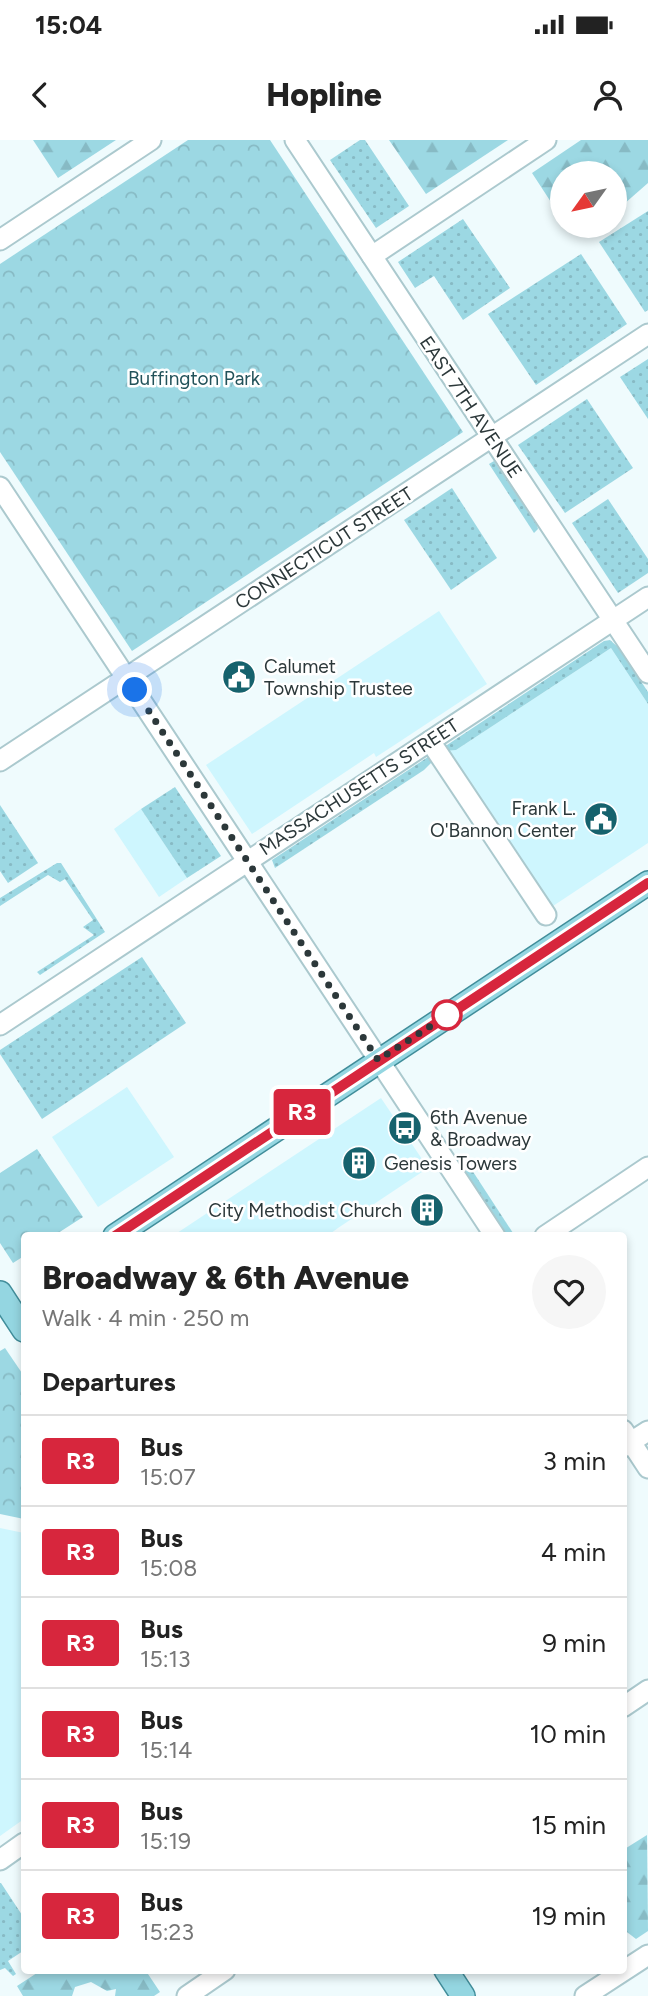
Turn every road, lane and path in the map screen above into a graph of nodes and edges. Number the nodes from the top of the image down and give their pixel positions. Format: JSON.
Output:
{"nodes":[{"id":1,"x":151,"y":140,"type":"edge"},
{"id":2,"x":295,"y":140,"type":"edge"},
{"id":3,"x":545,"y":140,"type":"edge"},
{"id":4,"x":0,"y":240,"type":"edge"},
{"id":5,"x":372,"y":256,"type":"junction"},
{"id":6,"x":648,"y":334,"type":"edge"},
{"id":7,"x":492,"y":438,"type":"junction"},
{"id":8,"x":2,"y":495,"type":"edge"},
{"id":9,"x":648,"y":597,"type":"edge"},
{"id":10,"x":613,"y":620,"type":"junction"},
{"id":11,"x":648,"y":673,"type":"edge"},
{"id":12,"x":127,"y":678,"type":"junction"},
{"id":13,"x":429,"y":741,"type":"junction"},
{"id":14,"x":0,"y":761,"type":"edge"},
{"id":15,"x":248,"y":861,"type":"junction"},
{"id":16,"x":648,"y":883,"type":"edge"},
{"id":17,"x":546,"y":915,"type":"dead end"},
{"id":18,"x":0,"y":1025,"type":"edge"},
{"id":19,"x":378,"y":1060,"type":"junction"},
{"id":20,"x":648,"y":1167,"type":"edge"},
{"id":21,"x":121,"y":1232,"type":"edge"},
{"id":22,"x":492,"y":1232,"type":"edge"},
{"id":23,"x":551,"y":1232,"type":"edge"},
{"id":24,"x":8,"y":1302,"type":"edge"},
{"id":25,"x":21,"y":1325,"type":"edge"},
{"id":26,"x":648,"y":1431,"type":"edge"},
{"id":27,"x":627,"y":1439,"type":"edge"},
{"id":28,"x":627,"y":1440,"type":"edge"},
{"id":29,"x":648,"y":1468,"type":"edge"},
{"id":30,"x":648,"y":1690,"type":"edge"},
{"id":31,"x":627,"y":1704,"type":"edge"},
{"id":32,"x":21,"y":1845,"type":"edge"},
{"id":33,"x":0,"y":1860,"type":"edge"},
{"id":34,"x":648,"y":1955,"type":"edge"},
{"id":35,"x":627,"y":1969,"type":"edge"},
{"id":36,"x":219,"y":1974,"type":"edge"},
{"id":37,"x":449,"y":1974,"type":"edge"},
{"id":38,"x":619,"y":1974,"type":"edge"},
{"id":39,"x":187,"y":1996,"type":"edge"},
{"id":40,"x":463,"y":1996,"type":"edge"},
{"id":41,"x":585,"y":1996,"type":"edge"}],
"edges":[{"from":1,"to":4,"type":"street"},
{"from":2,"to":5,"type":"street","name":"EAST 7TH AVENUE"},
{"from":3,"to":5,"type":"street"},
{"from":5,"to":7,"type":"street","name":"EAST 7TH AVENUE"},
{"from":6,"to":7,"type":"street","name":"CONNECTICUT STREET"},
{"from":7,"to":10,"type":"street","name":"EAST 7TH AVENUE"},
{"from":7,"to":12,"type":"street","name":"CONNECTICUT STREET"},
{"from":8,"to":12,"type":"street"},
{"from":9,"to":10,"type":"street","name":"MASSACHUSETTS STREET"},
{"from":10,"to":11,"type":"street","name":"EAST 7TH AVENUE"},
{"from":10,"to":13,"type":"street","name":"MASSACHUSETTS STREET"},
{"from":12,"to":14,"type":"street","name":"CONNECTICUT STREET"},
{"from":12,"to":15,"type":"street"},
{"from":13,"to":15,"type":"street","name":"MASSACHUSETTS STREET"},
{"from":13,"to":17,"type":"street"},
{"from":15,"to":18,"type":"street","name":"MASSACHUSETTS STREET"},
{"from":15,"to":19,"type":"street"},
{"from":16,"to":19,"type":"main road"},
{"from":19,"to":21,"type":"main road"},
{"from":19,"to":22,"type":"street"},
{"from":20,"to":23,"type":"street"},
{"from":24,"to":25,"type":"main road"},
{"from":26,"to":27,"type":"street"},
{"from":28,"to":29,"type":"street"},
{"from":30,"to":31,"type":"street"},
{"from":32,"to":33,"type":"street"},
{"from":34,"to":35,"type":"street"},
{"from":36,"to":39,"type":"street"},
{"from":37,"to":40,"type":"main road"},
{"from":38,"to":41,"type":"street"}]}
